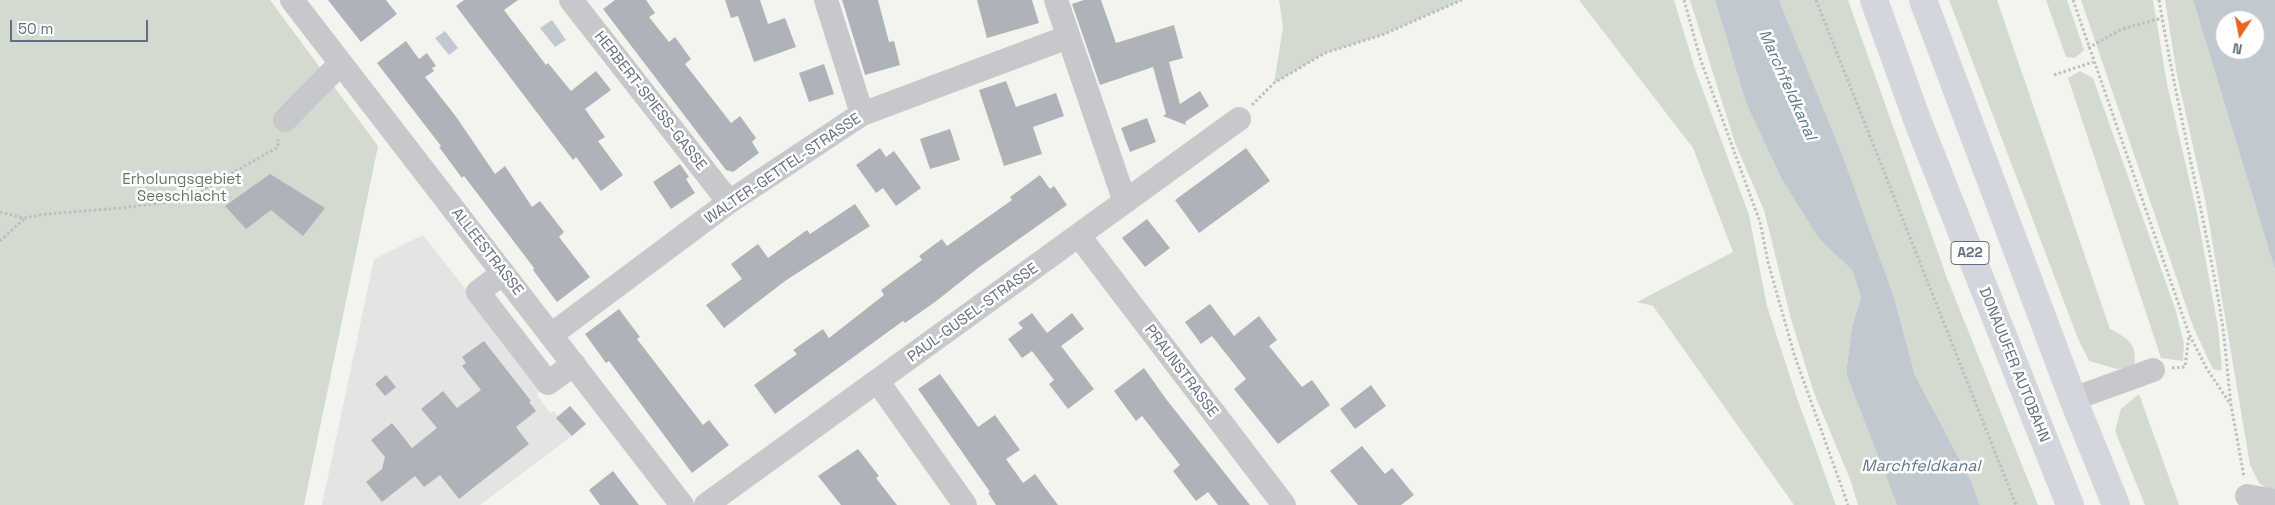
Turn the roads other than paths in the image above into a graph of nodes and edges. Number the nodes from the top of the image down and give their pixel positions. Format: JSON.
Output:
{"nodes":[{"id":1,"x":292,"y":0,"type":"edge"},
{"id":2,"x":570,"y":0,"type":"edge"},
{"id":3,"x":826,"y":0,"type":"edge"},
{"id":4,"x":1056,"y":0,"type":"edge"},
{"id":5,"x":1874,"y":0,"type":"edge"},
{"id":6,"x":1923,"y":0,"type":"edge"},
{"id":7,"x":1068,"y":38,"type":"junction"},
{"id":8,"x":340,"y":64,"type":"junction"},
{"id":9,"x":862,"y":114,"type":"junction"},
{"id":10,"x":1239,"y":118,"type":"road end"},
{"id":11,"x":282,"y":125,"type":"road end"},
{"id":12,"x":729,"y":202,"type":"junction"},
{"id":13,"x":1124,"y":202,"type":"junction"},
{"id":14,"x":1079,"y":236,"type":"junction"},
{"id":15,"x":503,"y":273,"type":"junction"},
{"id":16,"x":551,"y":335,"type":"junction"},
{"id":17,"x":574,"y":364,"type":"junction"},
{"id":18,"x":2153,"y":370,"type":"road end"},
{"id":19,"x":878,"y":382,"type":"junction"},
{"id":20,"x":2073,"y":400,"type":"junction"},
{"id":21,"x":2247,"y":496,"type":"road end"},
{"id":22,"x":2275,"y":501,"type":"edge"},
{"id":23,"x":682,"y":505,"type":"edge"},
{"id":24,"x":706,"y":505,"type":"edge"},
{"id":25,"x":965,"y":505,"type":"edge"},
{"id":26,"x":1284,"y":505,"type":"edge"},
{"id":27,"x":2070,"y":505,"type":"edge"},
{"id":28,"x":2116,"y":505,"type":"edge"}],
"edges":[{"from":1,"to":8,"type":"street","name":"ALLEESTRASSE"},
{"from":2,"to":12,"type":"street","name":"HERBERT-SPIESS-GASSE"},
{"from":3,"to":9,"type":"street"},
{"from":4,"to":7,"type":"street"},
{"from":5,"to":27,"type":"highway","name":"DONAUUFER AUTOBAHN","number":"A22"},
{"from":6,"to":20,"type":"highway"},
{"from":7,"to":9,"type":"street","name":"WALTER-GETTEL-STRASSE"},
{"from":7,"to":13,"type":"street"},
{"from":8,"to":11,"type":"street"},
{"from":8,"to":15,"type":"street","name":"ALLEESTRASSE"},
{"from":9,"to":12,"type":"street","name":"WALTER-GETTEL-STRASSE"},
{"from":10,"to":13,"type":"street","name":"PAUL-GUSEL-STRASSE"},
{"from":12,"to":16,"type":"street","name":"WALTER-GETTEL-STRASSE"},
{"from":13,"to":14,"type":"street","name":"PAUL-GUSEL-STRASSE"},
{"from":14,"to":19,"type":"street","name":"PAUL-GUSEL-STRASSE"},
{"from":14,"to":26,"type":"street","name":"PRAUNSTRASSE"},
{"from":15,"to":16,"type":"street","name":"ALLEESTRASSE"},
{"from":15,"to":17,"type":"street"},
{"from":16,"to":17,"type":"street","name":"ALLEESTRASSE"},
{"from":17,"to":23,"type":"street","name":"ALLEESTRASSE"},
{"from":18,"to":20,"type":"street"},
{"from":19,"to":24,"type":"street","name":"PAUL-GUSEL-STRASSE"},
{"from":19,"to":25,"type":"street"},
{"from":20,"to":28,"type":"highway"},
{"from":21,"to":22,"type":"street"}]}
